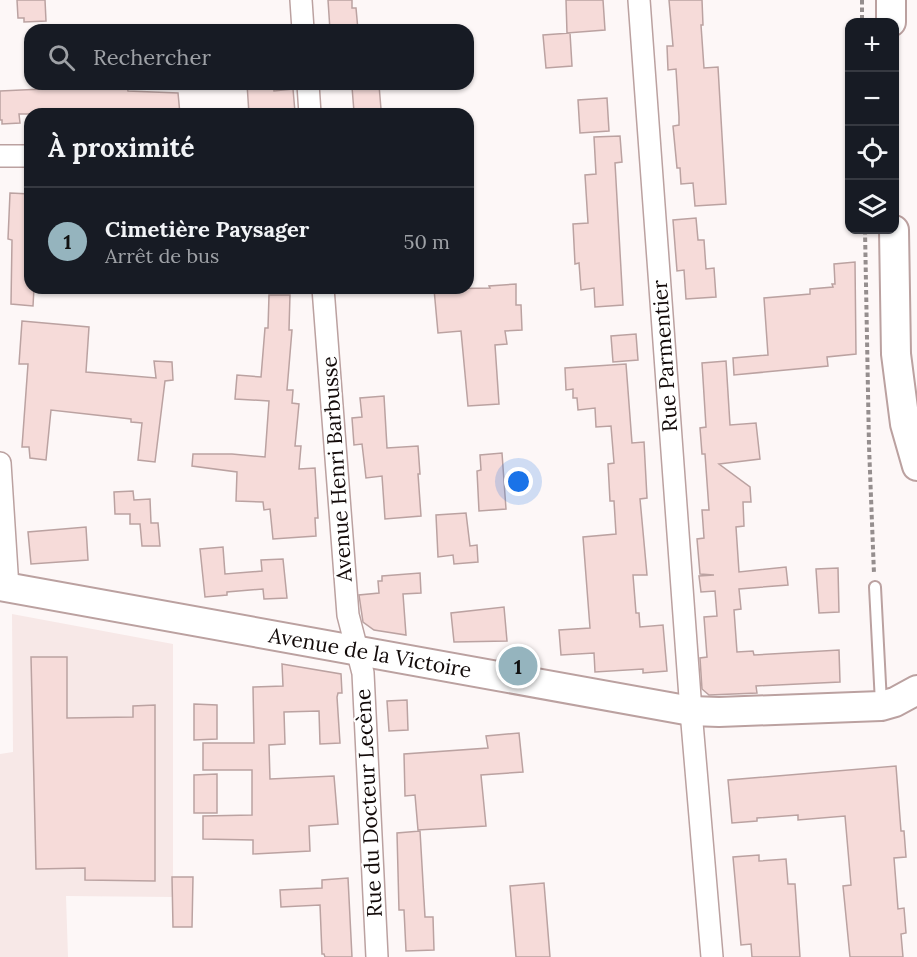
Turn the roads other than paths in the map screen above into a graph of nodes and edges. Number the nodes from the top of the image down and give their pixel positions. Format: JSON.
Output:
{"nodes":[{"id":1,"x":301,"y":0,"type":"edge"},
{"id":2,"x":639,"y":0,"type":"edge"},
{"id":3,"x":891,"y":0,"type":"edge"},
{"id":4,"x":891,"y":18,"type":"edge"},
{"id":5,"x":303,"y":24,"type":"edge"},
{"id":6,"x":308,"y":90,"type":"edge"},
{"id":7,"x":310,"y":108,"type":"edge"},
{"id":8,"x":0,"y":156,"type":"edge"},
{"id":9,"x":24,"y":156,"type":"edge"},
{"id":10,"x":894,"y":234,"type":"edge"},
{"id":11,"x":323,"y":294,"type":"edge"},
{"id":12,"x":0,"y":463,"type":"edge"},
{"id":13,"x":917,"y":466,"type":"edge"},
{"id":14,"x":4,"y":587,"type":"edge"},
{"id":15,"x":875,"y":587,"type":"road end"},
{"id":16,"x":356,"y":650,"type":"junction"},
{"id":17,"x":904,"y":699,"type":"edge"},
{"id":18,"x":691,"y":711,"type":"junction"},
{"id":19,"x":377,"y":957,"type":"edge"},
{"id":20,"x":712,"y":957,"type":"edge"}],
"edges":[{"from":1,"to":5,"type":"street"},
{"from":2,"to":18,"type":"street","name":"Rue Parmentier"},
{"from":3,"to":4,"type":"street"},
{"from":6,"to":7,"type":"street"},
{"from":8,"to":9,"type":"street"},
{"from":10,"to":13,"type":"street"},
{"from":11,"to":16,"type":"street","name":"Avenue Henri Barbusse"},
{"from":12,"to":14,"type":"street"},
{"from":14,"to":16,"type":"street","name":"Avenue de la Victoire"},
{"from":15,"to":17,"type":"lane"},
{"from":16,"to":18,"type":"street","name":"Avenue de la Victoire"},
{"from":16,"to":19,"type":"street","name":"Rue du Docteur Lecène"},
{"from":17,"to":18,"type":"street","name":"Avenue de la Victoire"},
{"from":18,"to":20,"type":"street","name":"Rue Parmentier"}]}
